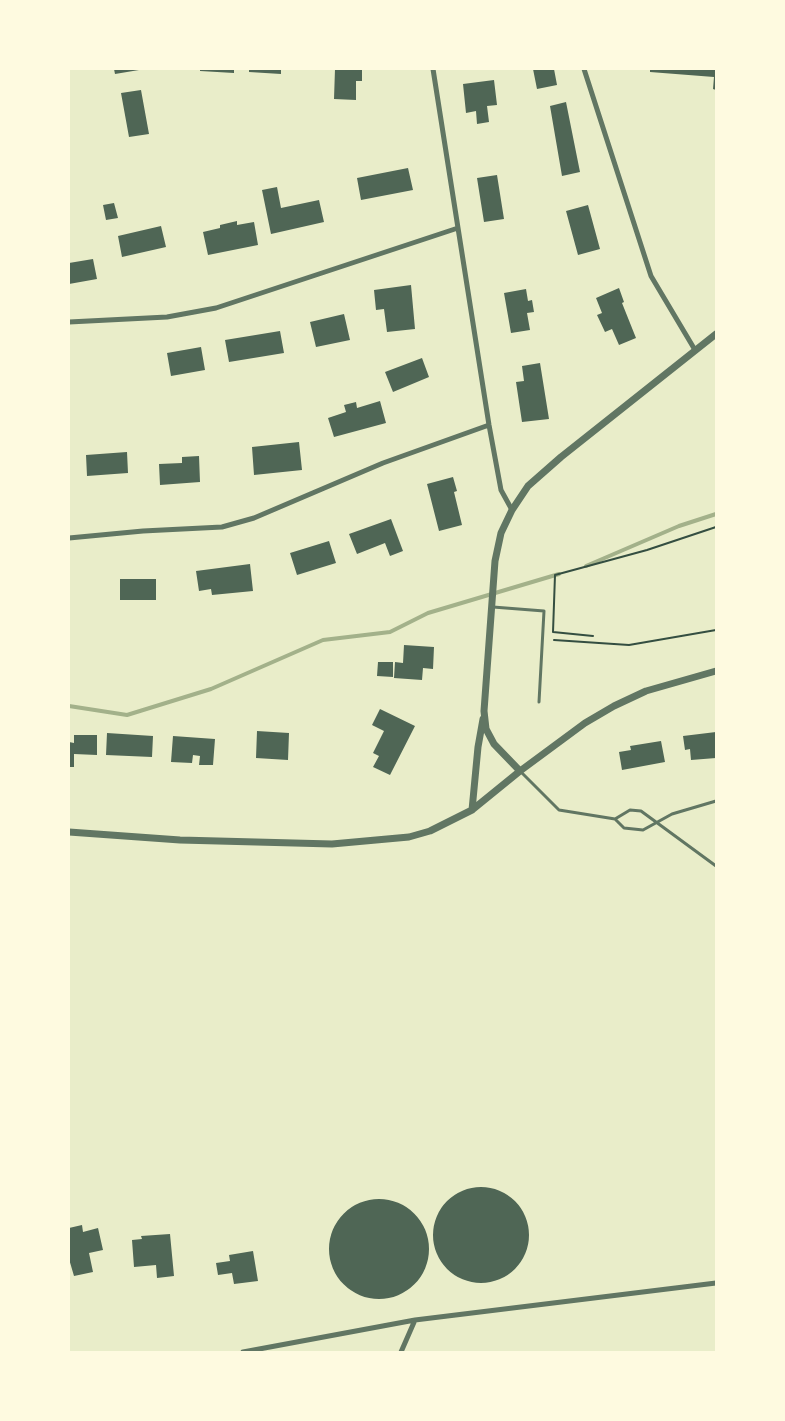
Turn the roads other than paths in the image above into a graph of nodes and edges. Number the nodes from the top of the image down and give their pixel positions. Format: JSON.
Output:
{"nodes":[{"id":1,"x":433,"y":69,"type":"edge"},
{"id":2,"x":584,"y":69,"type":"edge"},
{"id":3,"x":458,"y":228,"type":"junction"},
{"id":4,"x":69,"y":322,"type":"edge"},
{"id":5,"x":716,"y":334,"type":"edge"},
{"id":6,"x":695,"y":351,"type":"junction"},
{"id":7,"x":489,"y":425,"type":"junction"},
{"id":8,"x":512,"y":510,"type":"junction"},
{"id":9,"x":69,"y":538,"type":"edge"},
{"id":10,"x":491,"y":605,"type":"junction"},
{"id":11,"x":716,"y":671,"type":"edge"},
{"id":12,"x":539,"y":702,"type":"dead end"},
{"id":13,"x":484,"y":711,"type":"junction"},
{"id":14,"x":520,"y":771,"type":"junction"},
{"id":15,"x":716,"y":801,"type":"edge"},
{"id":16,"x":472,"y":810,"type":"junction"},
{"id":17,"x":615,"y":819,"type":"junction"},
{"id":18,"x":656,"y":821,"type":"junction"},
{"id":19,"x":69,"y":832,"type":"edge"},
{"id":20,"x":716,"y":866,"type":"edge"},
{"id":21,"x":716,"y":1283,"type":"edge"},
{"id":22,"x":415,"y":1320,"type":"junction"},
{"id":23,"x":243,"y":1352,"type":"edge"},
{"id":24,"x":401,"y":1352,"type":"edge"}],
"edges":[{"from":1,"to":3,"type":"street"},
{"from":2,"to":6,"type":"street"},
{"from":3,"to":4,"type":"street"},
{"from":3,"to":7,"type":"street"},
{"from":5,"to":6,"type":"street"},
{"from":6,"to":8,"type":"street"},
{"from":7,"to":8,"type":"street"},
{"from":7,"to":9,"type":"street"},
{"from":8,"to":10,"type":"street"},
{"from":10,"to":12,"type":"lane"},
{"from":10,"to":13,"type":"street"},
{"from":11,"to":14,"type":"street"},
{"from":13,"to":14,"type":"street"},
{"from":13,"to":16,"type":"street"},
{"from":14,"to":16,"type":"street"},
{"from":14,"to":17,"type":"lane"},
{"from":15,"to":18,"type":"lane"},
{"from":16,"to":19,"type":"street"},
{"from":17,"to":18,"type":"lane"},
{"from":17,"to":18,"type":"lane"},
{"from":18,"to":20,"type":"lane"},
{"from":21,"to":22,"type":"street"},
{"from":22,"to":23,"type":"street"},
{"from":22,"to":24,"type":"street"}]}
